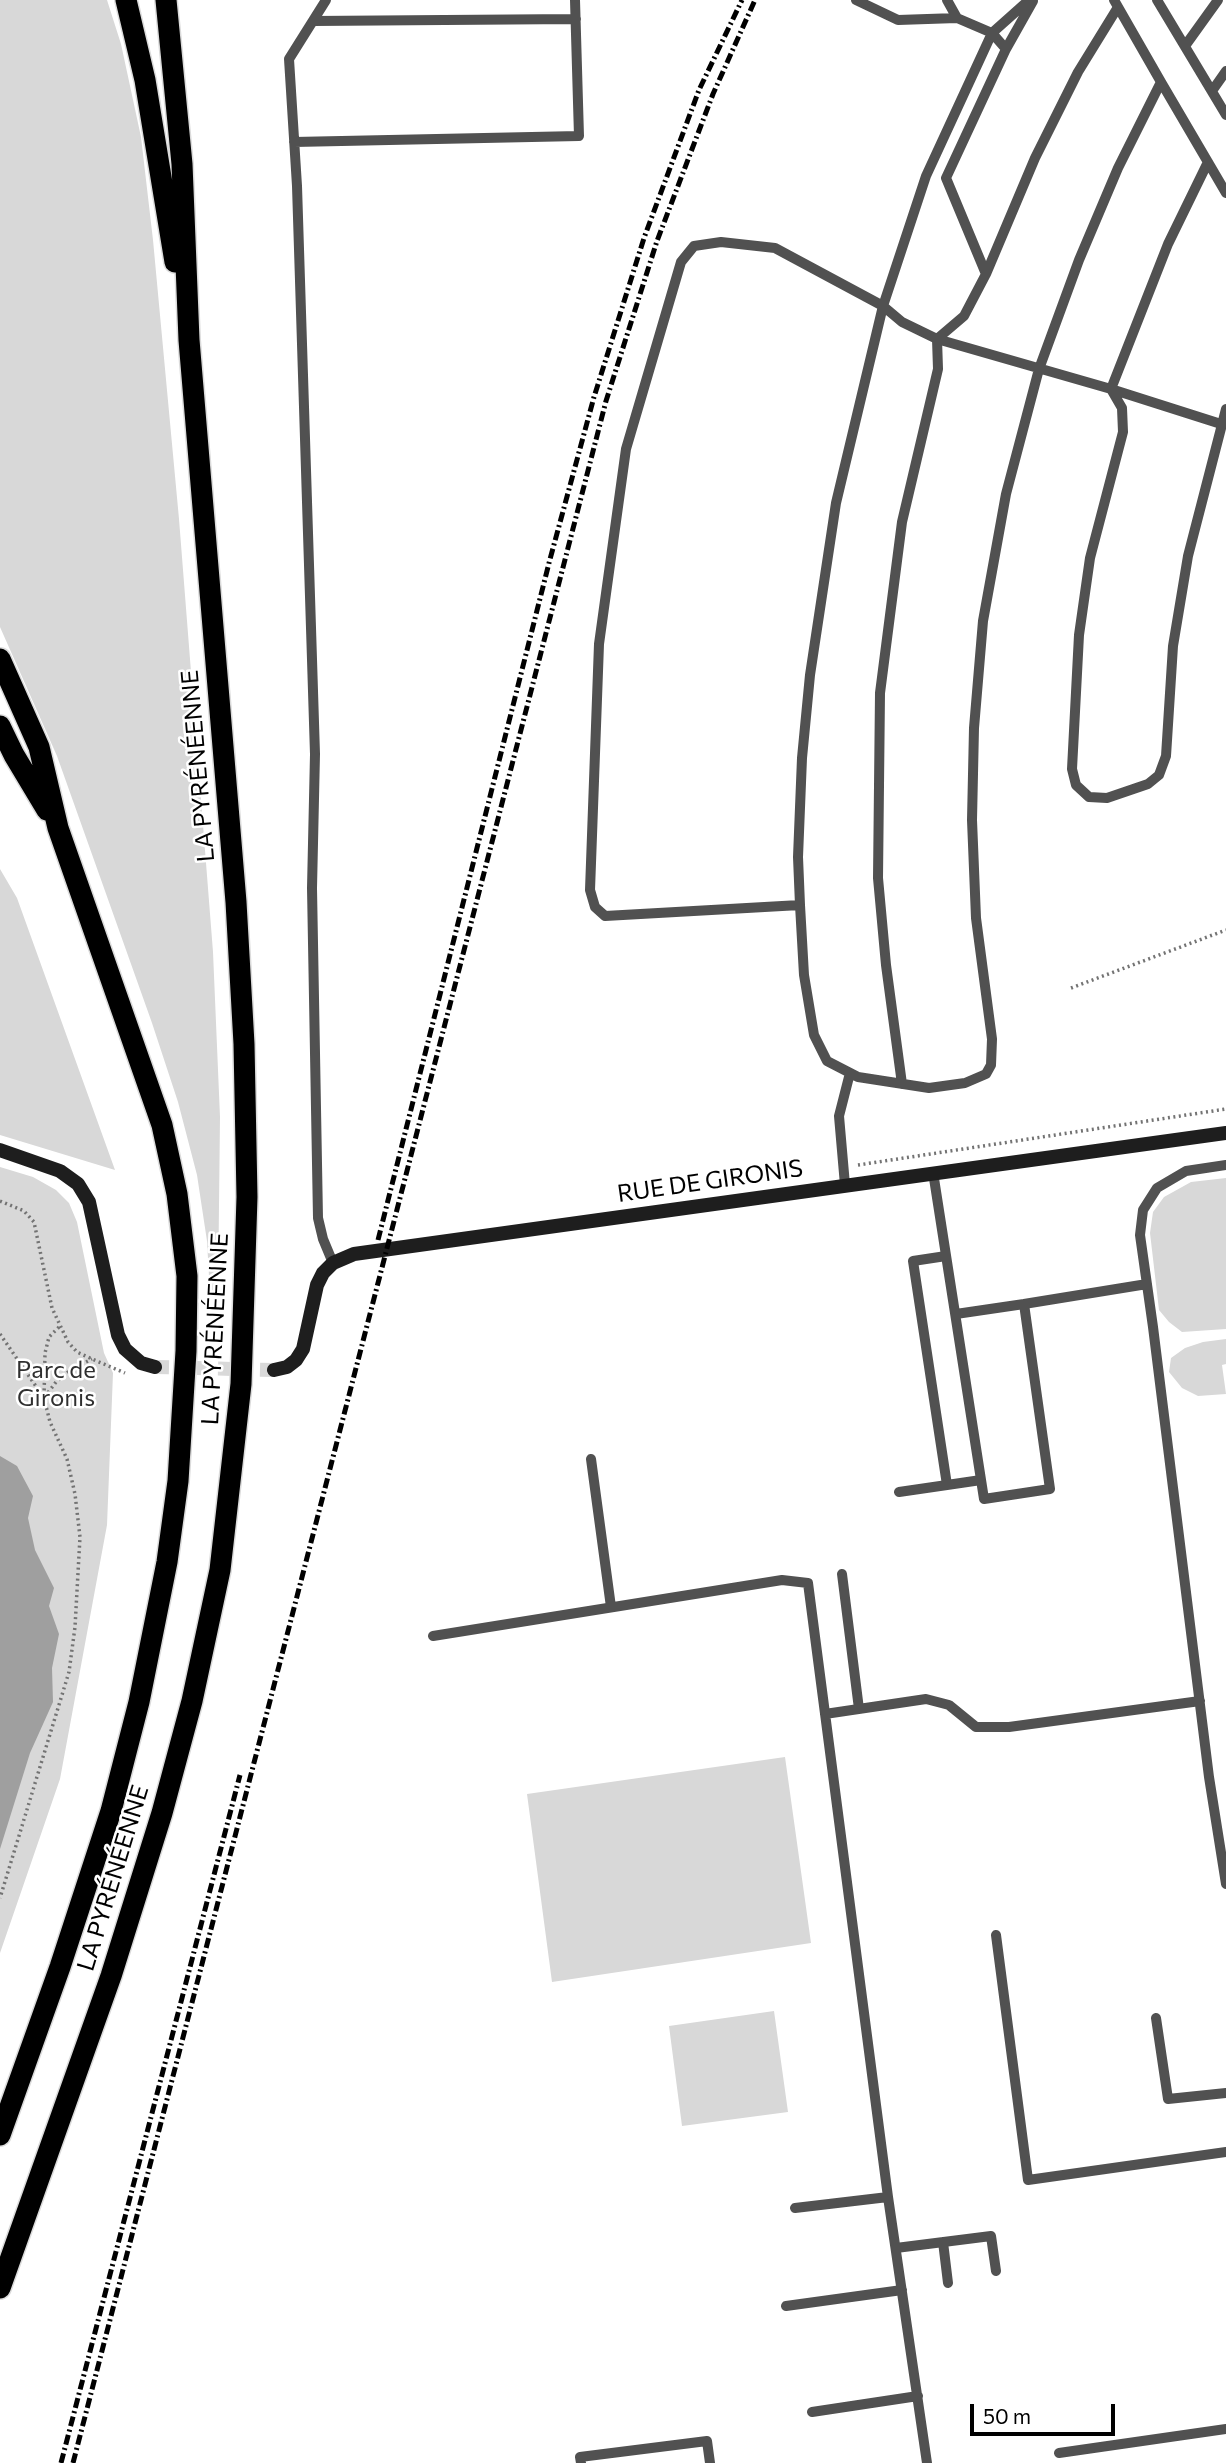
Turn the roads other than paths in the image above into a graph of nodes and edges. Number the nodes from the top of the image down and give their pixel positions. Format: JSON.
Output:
{"nodes":[{"id":1,"x":126,"y":0,"type":"edge"},
{"id":2,"x":166,"y":0,"type":"edge"},
{"id":3,"x":326,"y":0,"type":"edge"},
{"id":4,"x":575,"y":0,"type":"edge"},
{"id":5,"x":856,"y":0,"type":"edge"},
{"id":6,"x":947,"y":0,"type":"edge"},
{"id":7,"x":1031,"y":0,"type":"edge"},
{"id":8,"x":1218,"y":0,"type":"edge"},
{"id":9,"x":1160,"y":1,"type":"edge"},
{"id":10,"x":1116,"y":4,"type":"edge"},
{"id":11,"x":957,"y":18,"type":"junction"},
{"id":12,"x":576,"y":19,"type":"junction"},
{"id":13,"x":313,"y":21,"type":"junction"},
{"id":14,"x":992,"y":33,"type":"junction"},
{"id":15,"x":1185,"y":46,"type":"junction"},
{"id":16,"x":1006,"y":49,"type":"junction"},
{"id":17,"x":1226,"y":71,"type":"edge"},
{"id":18,"x":1161,"y":82,"type":"junction"},
{"id":19,"x":1212,"y":91,"type":"junction"},
{"id":20,"x":1226,"y":115,"type":"edge"},
{"id":21,"x":294,"y":142,"type":"junction"},
{"id":22,"x":1208,"y":162,"type":"junction"},
{"id":23,"x":1226,"y":193,"type":"edge"},
{"id":24,"x":986,"y":274,"type":"junction"},
{"id":25,"x":883,"y":306,"type":"junction"},
{"id":26,"x":937,"y":339,"type":"junction"},
{"id":27,"x":190,"y":340,"type":"junction"},
{"id":28,"x":1039,"y":369,"type":"junction"},
{"id":29,"x":1111,"y":389,"type":"junction"},
{"id":30,"x":1226,"y":409,"type":"edge"},
{"id":31,"x":1221,"y":424,"type":"junction"},
{"id":32,"x":0,"y":659,"type":"edge"},
{"id":33,"x":0,"y":726,"type":"edge"},
{"id":34,"x":58,"y":828,"type":"junction"},
{"id":35,"x":800,"y":905,"type":"junction"},
{"id":36,"x":850,"y":1073,"type":"junction"},
{"id":37,"x":902,"y":1084,"type":"junction"},
{"id":38,"x":1226,"y":1133,"type":"edge"},
{"id":39,"x":0,"y":1150,"type":"edge"},
{"id":40,"x":1226,"y":1165,"type":"edge"},
{"id":41,"x":933,"y":1172,"type":"junction"},
{"id":42,"x":845,"y":1185,"type":"junction"},
{"id":43,"x":946,"y":1256,"type":"junction"},
{"id":44,"x":333,"y":1263,"type":"junction"},
{"id":45,"x":1147,"y":1284,"type":"junction"},
{"id":46,"x":1024,"y":1304,"type":"junction"},
{"id":47,"x":956,"y":1314,"type":"junction"},
{"id":48,"x":155,"y":1367,"type":"tunnel mouth"},
{"id":49,"x":274,"y":1370,"type":"tunnel mouth"},
{"id":50,"x":591,"y":1459,"type":"dead end"},
{"id":51,"x":981,"y":1480,"type":"junction"},
{"id":52,"x":947,"y":1485,"type":"junction"},
{"id":53,"x":899,"y":1492,"type":"dead end"},
{"id":54,"x":842,"y":1574,"type":"dead end"},
{"id":55,"x":611,"y":1607,"type":"junction"},
{"id":56,"x":433,"y":1636,"type":"dead end"},
{"id":57,"x":1200,"y":1701,"type":"junction"},
{"id":58,"x":859,"y":1709,"type":"junction"},
{"id":59,"x":825,"y":1714,"type":"junction"},
{"id":60,"x":1226,"y":1884,"type":"edge"},
{"id":61,"x":996,"y":1936,"type":"dead end"},
{"id":62,"x":1156,"y":2018,"type":"dead end"},
{"id":63,"x":1226,"y":2093,"type":"edge"},
{"id":64,"x":0,"y":2136,"type":"edge"},
{"id":65,"x":1226,"y":2152,"type":"edge"},
{"id":66,"x":888,"y":2197,"type":"junction"},
{"id":67,"x":795,"y":2208,"type":"dead end"},
{"id":68,"x":943,"y":2242,"type":"junction"},
{"id":69,"x":896,"y":2248,"type":"junction"},
{"id":70,"x":996,"y":2271,"type":"dead end"},
{"id":71,"x":948,"y":2283,"type":"dead end"},
{"id":72,"x":0,"y":2288,"type":"edge"},
{"id":73,"x":902,"y":2290,"type":"junction"},
{"id":74,"x":786,"y":2306,"type":"dead end"},
{"id":75,"x":918,"y":2396,"type":"junction"},
{"id":76,"x":812,"y":2412,"type":"dead end"},
{"id":77,"x":1226,"y":2429,"type":"edge"},
{"id":78,"x":1059,"y":2453,"type":"dead end"},
{"id":79,"x":581,"y":2463,"type":"edge"},
{"id":80,"x":710,"y":2463,"type":"edge"},
{"id":81,"x":927,"y":2463,"type":"edge"}],
"edges":[{"from":1,"to":27,"type":"highway"},
{"from":2,"to":27,"type":"highway"},
{"from":3,"to":13,"type":"lane"},
{"from":4,"to":12,"type":"lane"},
{"from":5,"to":11,"type":"lane"},
{"from":6,"to":11,"type":"lane"},
{"from":7,"to":14,"type":"lane"},
{"from":7,"to":16,"type":"lane"},
{"from":8,"to":15,"type":"lane"},
{"from":9,"to":15,"type":"lane"},
{"from":10,"to":18,"type":"lane"},
{"from":10,"to":24,"type":"lane"},
{"from":11,"to":14,"type":"lane"},
{"from":12,"to":13,"type":"lane"},
{"from":12,"to":21,"type":"lane"},
{"from":13,"to":21,"type":"lane"},
{"from":14,"to":16,"type":"lane"},
{"from":14,"to":25,"type":"lane"},
{"from":15,"to":19,"type":"lane"},
{"from":16,"to":24,"type":"lane"},
{"from":17,"to":19,"type":"lane"},
{"from":18,"to":22,"type":"lane"},
{"from":18,"to":28,"type":"lane"},
{"from":19,"to":20,"type":"lane"},
{"from":21,"to":44,"type":"lane"},
{"from":22,"to":23,"type":"lane"},
{"from":22,"to":29,"type":"lane"},
{"from":24,"to":26,"type":"lane"},
{"from":25,"to":26,"type":"lane"},
{"from":25,"to":35,"type":"lane"},
{"from":25,"to":35,"type":"lane"},
{"from":26,"to":28,"type":"lane"},
{"from":26,"to":37,"type":"lane"},
{"from":27,"to":72,"type":"highway","name":"LA PYRÉNÉENNE"},
{"from":28,"to":29,"type":"lane"},
{"from":28,"to":37,"type":"lane"},
{"from":29,"to":31,"type":"lane"},
{"from":29,"to":31,"type":"lane"},
{"from":30,"to":31,"type":"lane"},
{"from":32,"to":34,"type":"highway"},
{"from":33,"to":34,"type":"highway"},
{"from":34,"to":64,"type":"highway","name":"LA PYRÉNÉENNE"},
{"from":35,"to":36,"type":"lane"},
{"from":36,"to":37,"type":"lane"},
{"from":36,"to":42,"type":"lane"},
{"from":38,"to":41,"type":"street","name":"RUE DE GIRONIS"},
{"from":39,"to":48,"type":"street"},
{"from":40,"to":45,"type":"lane"},
{"from":41,"to":42,"type":"street","name":"RUE DE GIRONIS"},
{"from":41,"to":43,"type":"lane"},
{"from":42,"to":44,"type":"street","name":"RUE DE GIRONIS"},
{"from":43,"to":47,"type":"lane"},
{"from":43,"to":52,"type":"lane"},
{"from":44,"to":49,"type":"street"},
{"from":45,"to":46,"type":"lane"},
{"from":45,"to":57,"type":"lane"},
{"from":46,"to":47,"type":"lane"},
{"from":46,"to":51,"type":"lane"},
{"from":47,"to":51,"type":"lane"},
{"from":50,"to":55,"type":"lane"},
{"from":51,"to":52,"type":"lane"},
{"from":52,"to":53,"type":"lane"},
{"from":54,"to":58,"type":"lane"},
{"from":55,"to":56,"type":"lane"},
{"from":55,"to":59,"type":"lane"},
{"from":57,"to":58,"type":"lane"},
{"from":57,"to":60,"type":"lane"},
{"from":58,"to":59,"type":"lane"},
{"from":59,"to":66,"type":"lane"},
{"from":61,"to":65,"type":"lane"},
{"from":62,"to":63,"type":"lane"},
{"from":66,"to":67,"type":"lane"},
{"from":66,"to":69,"type":"lane"},
{"from":68,"to":69,"type":"lane"},
{"from":68,"to":70,"type":"lane"},
{"from":68,"to":71,"type":"lane"},
{"from":69,"to":73,"type":"lane"},
{"from":73,"to":74,"type":"lane"},
{"from":73,"to":75,"type":"lane"},
{"from":75,"to":76,"type":"lane"},
{"from":75,"to":81,"type":"lane"},
{"from":77,"to":78,"type":"lane"},
{"from":79,"to":80,"type":"lane"}]}
